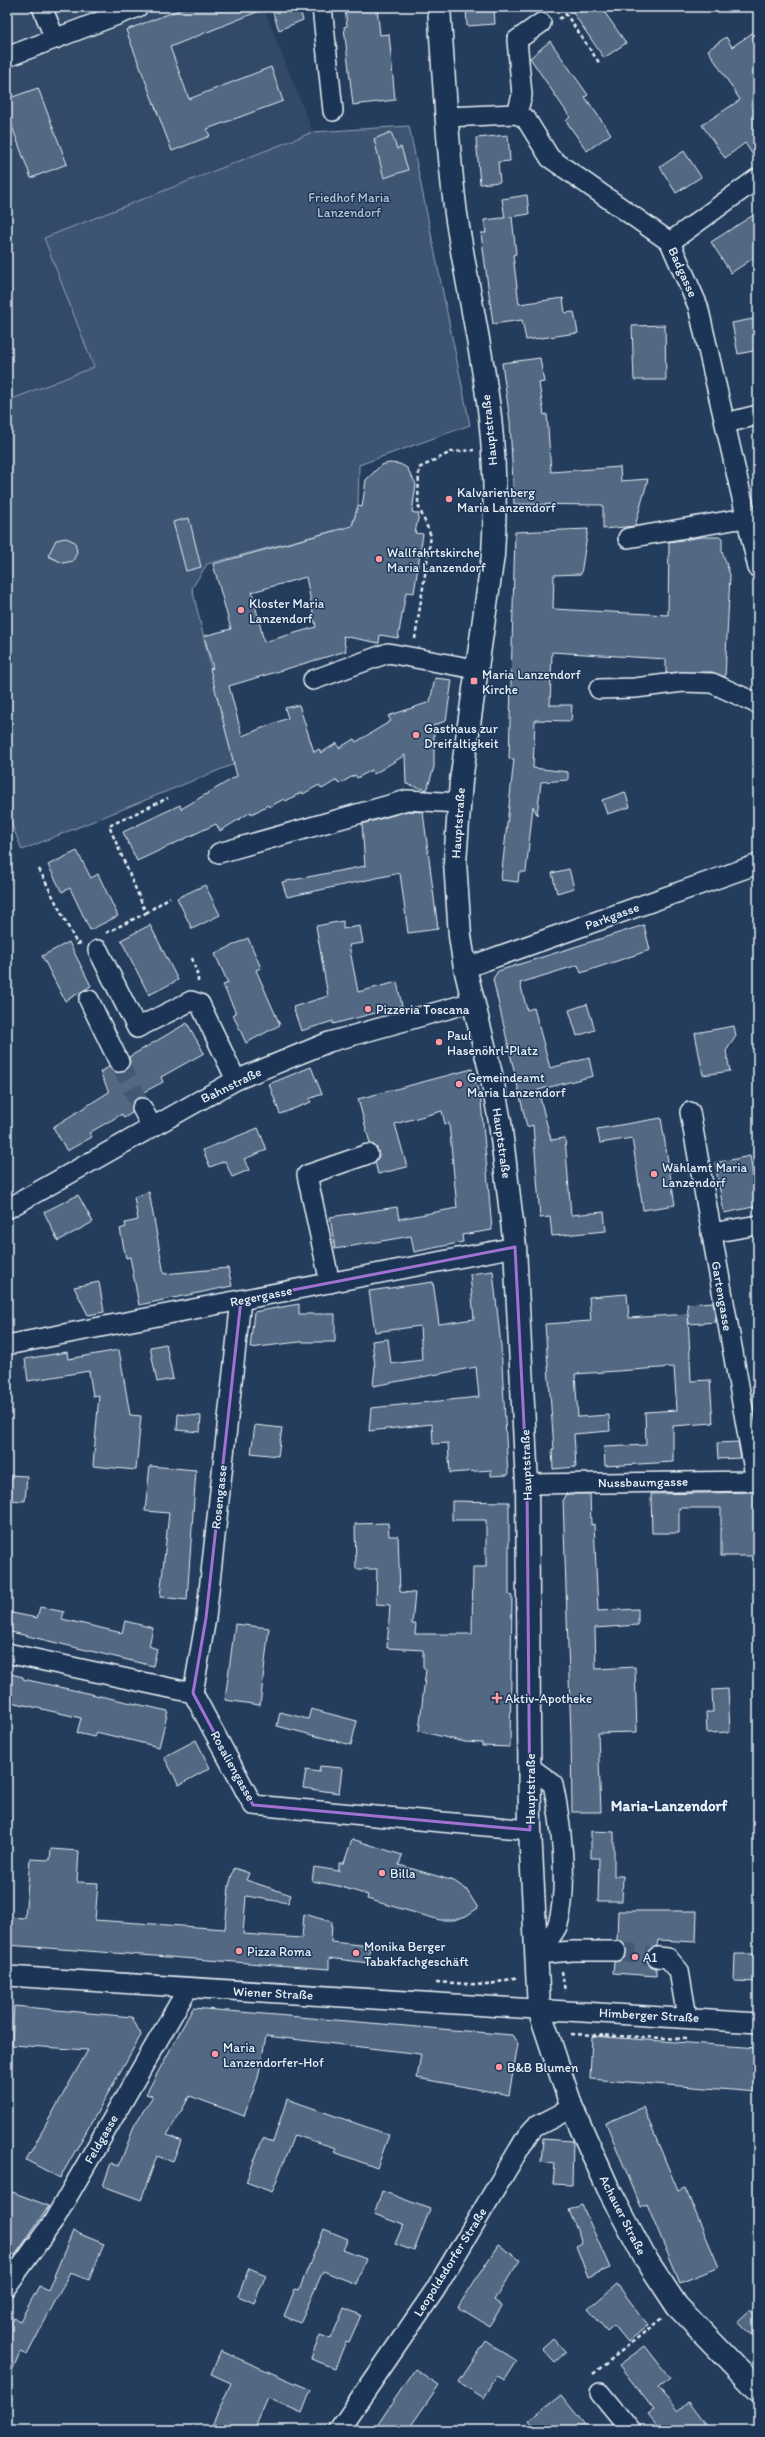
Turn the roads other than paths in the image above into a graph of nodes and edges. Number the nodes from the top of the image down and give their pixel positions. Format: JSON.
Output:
{"nodes":[{"id":1,"x":42,"y":7,"type":"edge"},
{"id":2,"x":138,"y":7,"type":"edge"},
{"id":3,"x":322,"y":7,"type":"edge"},
{"id":4,"x":439,"y":7,"type":"edge"},
{"id":5,"x":540,"y":23,"type":"road end"},
{"id":6,"x":55,"y":39,"type":"junction"},
{"id":7,"x":7,"y":57,"type":"edge"},
{"id":8,"x":333,"y":111,"type":"dead end"},
{"id":9,"x":517,"y":114,"type":"junction"},
{"id":10,"x":446,"y":117,"type":"junction"},
{"id":11,"x":758,"y":178,"type":"edge"},
{"id":12,"x":670,"y":242,"type":"junction"},
{"id":13,"x":758,"y":415,"type":"edge"},
{"id":14,"x":726,"y":423,"type":"junction"},
{"id":15,"x":745,"y":518,"type":"junction"},
{"id":16,"x":628,"y":538,"type":"dead end"},
{"id":17,"x":758,"y":568,"type":"edge"},
{"id":18,"x":475,"y":669,"type":"junction"},
{"id":19,"x":314,"y":680,"type":"dead end"},
{"id":20,"x":599,"y":689,"type":"dead end"},
{"id":21,"x":758,"y":704,"type":"edge"},
{"id":22,"x":459,"y":803,"type":"junction"},
{"id":23,"x":219,"y":853,"type":"dead end"},
{"id":24,"x":758,"y":864,"type":"edge"},
{"id":25,"x":95,"y":945,"type":"road end"},
{"id":26,"x":465,"y":968,"type":"junction"},
{"id":27,"x":89,"y":1000,"type":"dead end"},
{"id":28,"x":473,"y":1002,"type":"junction"},
{"id":29,"x":119,"y":1062,"type":"tunnel mouth"},
{"id":30,"x":236,"y":1080,"type":"junction"},
{"id":31,"x":142,"y":1108,"type":"tunnel mouth"},
{"id":32,"x":690,"y":1112,"type":"dead end"},
{"id":33,"x":152,"y":1127,"type":"junction"},
{"id":34,"x":368,"y":1154,"type":"dead end"},
{"id":35,"x":7,"y":1209,"type":"edge"},
{"id":36,"x":758,"y":1225,"type":"edge"},
{"id":37,"x":711,"y":1233,"type":"junction"},
{"id":38,"x":515,"y":1247,"type":"junction"},
{"id":39,"x":330,"y":1282,"type":"junction"},
{"id":40,"x":242,"y":1300,"type":"junction"},
{"id":41,"x":7,"y":1345,"type":"edge"},
{"id":42,"x":757,"y":1481,"type":"edge"},
{"id":43,"x":527,"y":1484,"type":"junction"},
{"id":44,"x":7,"y":1653,"type":"edge"},
{"id":45,"x":193,"y":1693,"type":"junction"},
{"id":46,"x":531,"y":1768,"type":"junction"},
{"id":47,"x":530,"y":1830,"type":"junction"},
{"id":48,"x":616,"y":1951,"type":"tunnel mouth"},
{"id":49,"x":537,"y":1954,"type":"junction"},
{"id":50,"x":657,"y":1957,"type":"tunnel mouth"},
{"id":51,"x":7,"y":1976,"type":"edge"},
{"id":52,"x":188,"y":1988,"type":"junction"},
{"id":53,"x":539,"y":2009,"type":"junction"},
{"id":54,"x":687,"y":2018,"type":"junction"},
{"id":55,"x":758,"y":2023,"type":"edge"},
{"id":56,"x":572,"y":2108,"type":"junction"},
{"id":57,"x":7,"y":2286,"type":"edge"},
{"id":58,"x":758,"y":2390,"type":"edge"},
{"id":59,"x":600,"y":2393,"type":"road end"},
{"id":60,"x":339,"y":2430,"type":"edge"},
{"id":61,"x":630,"y":2430,"type":"edge"}],
"edges":[{"from":1,"to":6,"type":"street"},
{"from":2,"to":6,"type":"street"},
{"from":3,"to":8,"type":"street"},
{"from":4,"to":10,"type":"main road","name":"Hauptstraße"},
{"from":5,"to":9,"type":"street"},
{"from":6,"to":7,"type":"street"},
{"from":9,"to":10,"type":"street"},
{"from":9,"to":12,"type":"street","name":"Badgasse"},
{"from":10,"to":18,"type":"main road","name":"Hauptstraße"},
{"from":11,"to":12,"type":"street"},
{"from":12,"to":14,"type":"street","name":"Badgasse"},
{"from":13,"to":14,"type":"street"},
{"from":14,"to":15,"type":"street","name":"Badgasse"},
{"from":15,"to":16,"type":"street"},
{"from":15,"to":17,"type":"street","name":"Badgasse"},
{"from":18,"to":19,"type":"street"},
{"from":18,"to":22,"type":"main road","name":"Hauptstraße"},
{"from":20,"to":21,"type":"street"},
{"from":22,"to":23,"type":"street"},
{"from":22,"to":26,"type":"main road","name":"Hauptstraße"},
{"from":24,"to":26,"type":"street","name":"Parkgasse"},
{"from":25,"to":30,"type":"street"},
{"from":26,"to":28,"type":"main road","name":"Hauptstraße"},
{"from":27,"to":29,"type":"street"},
{"from":28,"to":30,"type":"street","name":"Bahnstraße"},
{"from":28,"to":38,"type":"main road","name":"Hauptstraße"},
{"from":30,"to":33,"type":"street","name":"Bahnstraße"},
{"from":31,"to":33,"type":"street"},
{"from":32,"to":37,"type":"street","name":"Gartengasse"},
{"from":33,"to":35,"type":"street","name":"Bahnstraße"},
{"from":34,"to":39,"type":"street"},
{"from":36,"to":37,"type":"street"},
{"from":37,"to":42,"type":"street","name":"Gartengasse"},
{"from":38,"to":39,"type":"street","name":"Regergasse"},
{"from":38,"to":43,"type":"main road","name":"Hauptstraße"},
{"from":39,"to":40,"type":"street","name":"Regergasse"},
{"from":40,"to":41,"type":"street","name":"Regergasse"},
{"from":40,"to":45,"type":"street","name":"Rosengasse"},
{"from":42,"to":43,"type":"street","name":"Nussbaumgasse"},
{"from":43,"to":46,"type":"main road","name":"Hauptstraße"},
{"from":44,"to":45,"type":"street"},
{"from":45,"to":47,"type":"street","name":"Rosaliengasse"},
{"from":46,"to":47,"type":"main road","name":"Hauptstraße"},
{"from":46,"to":49,"type":"street"},
{"from":47,"to":49,"type":"main road","name":"Hauptstraße"},
{"from":48,"to":49,"type":"street"},
{"from":49,"to":53,"type":"main road","name":"Hauptstraße"},
{"from":50,"to":54,"type":"street"},
{"from":51,"to":52,"type":"street","name":"Wiener Straße"},
{"from":52,"to":53,"type":"street","name":"Wiener Straße"},
{"from":52,"to":57,"type":"street","name":"Feldgasse"},
{"from":53,"to":54,"type":"street","name":"Himberger Straße"},
{"from":53,"to":56,"type":"main road","name":"Achauer Straße"},
{"from":54,"to":55,"type":"street","name":"Himberger Straße"},
{"from":56,"to":58,"type":"main road","name":"Achauer Straße"},
{"from":56,"to":60,"type":"street","name":"Leopoldsdorfer Straße"},
{"from":59,"to":61,"type":"street"}]}
